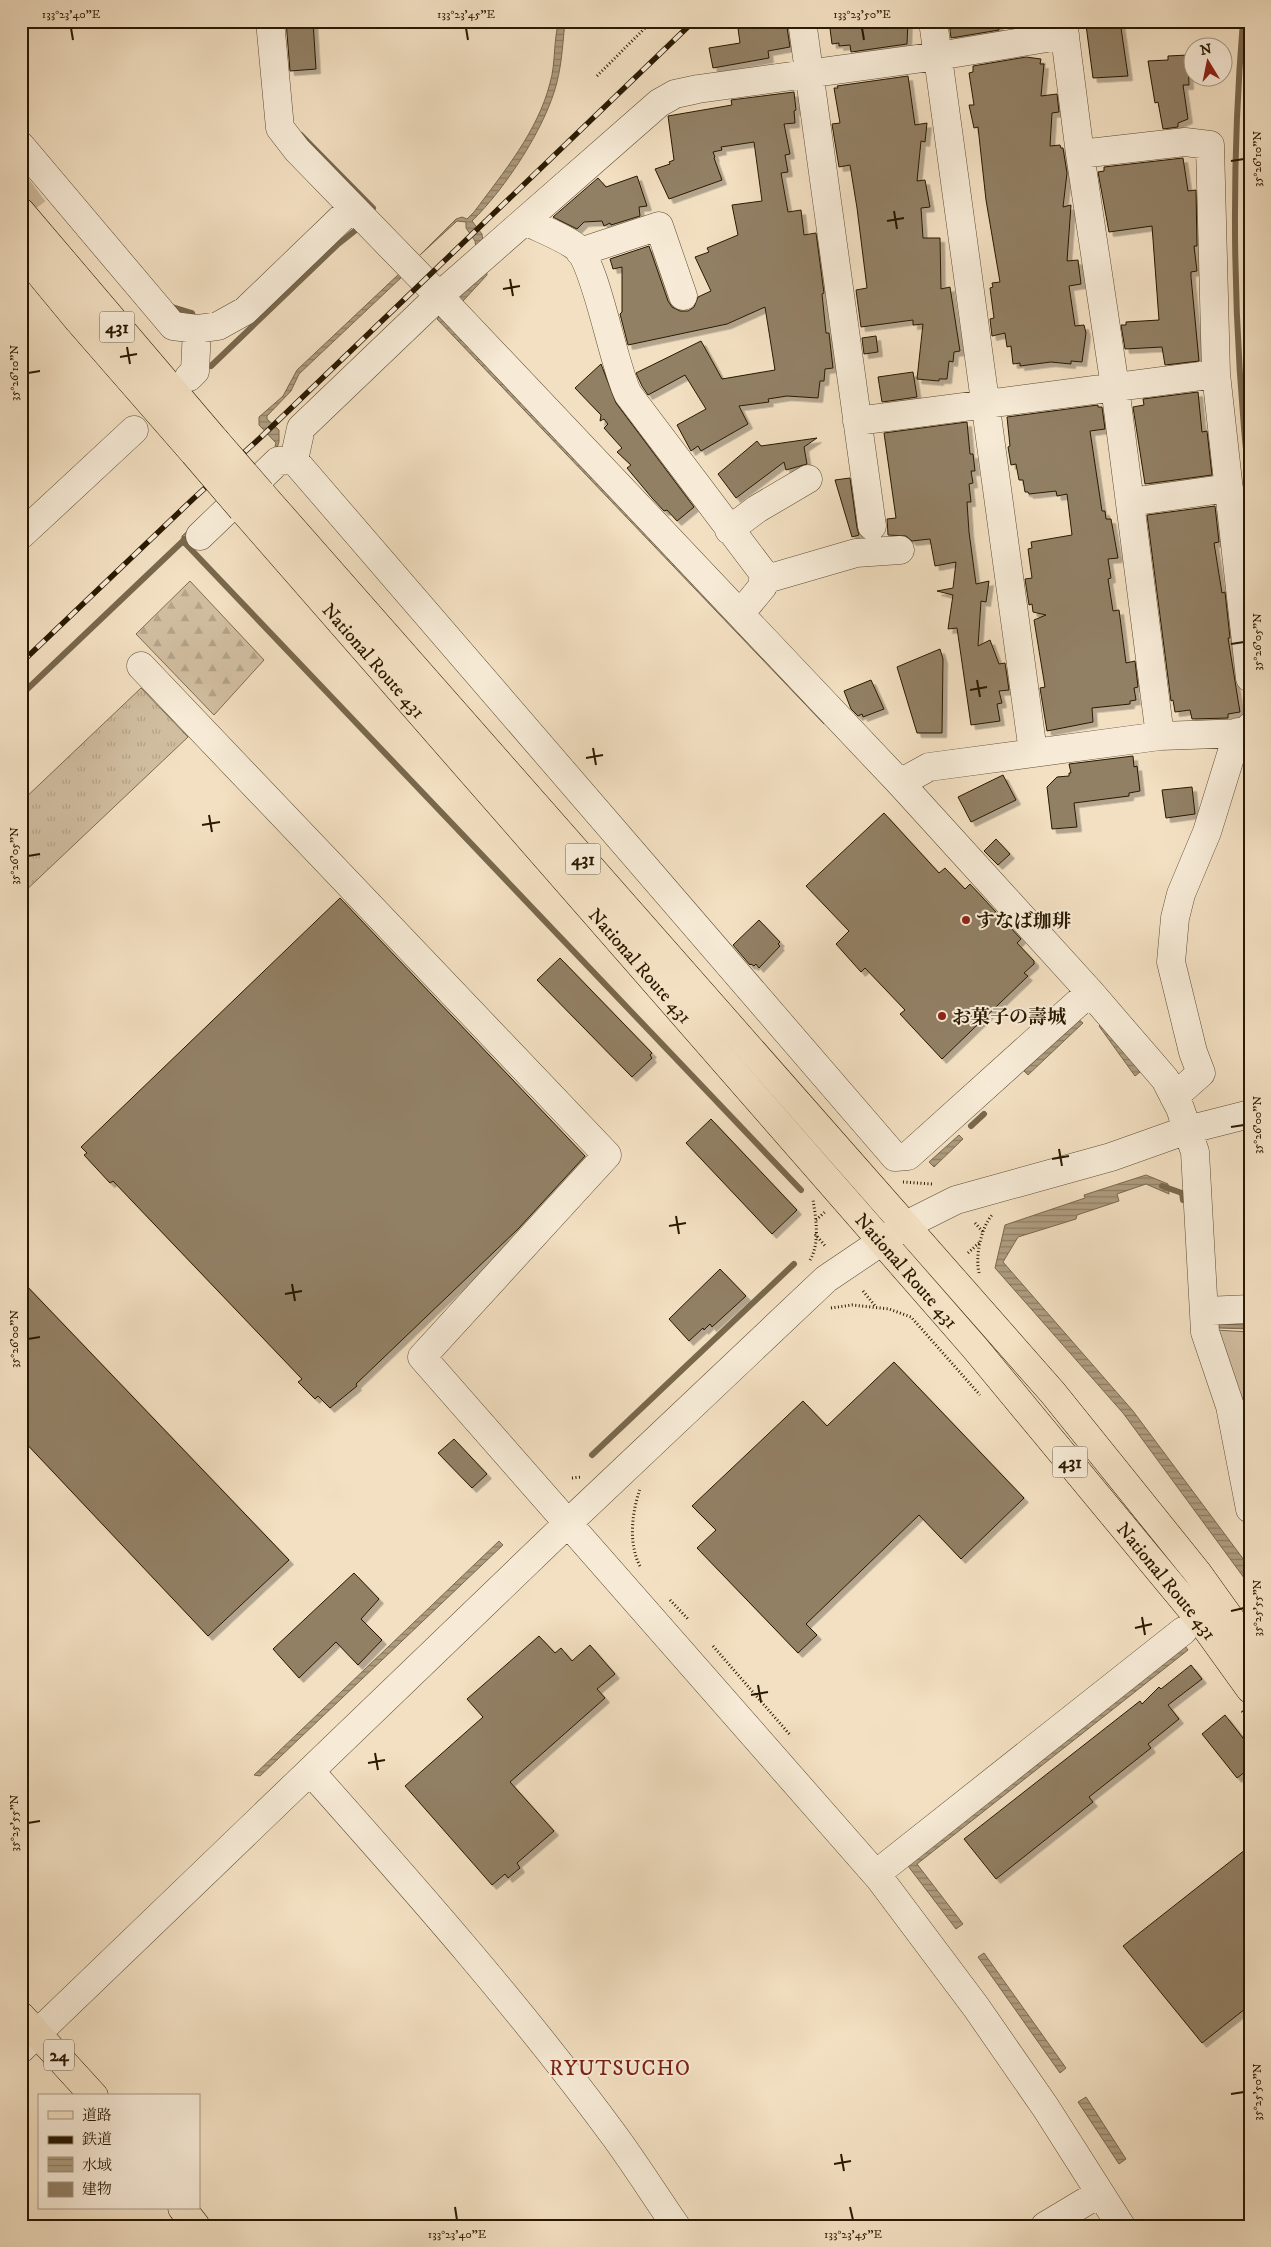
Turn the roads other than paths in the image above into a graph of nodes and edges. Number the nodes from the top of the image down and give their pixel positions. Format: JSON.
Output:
{"nodes":[{"id":1,"x":270,"y":21,"type":"edge"},
{"id":2,"x":802,"y":21,"type":"edge"},
{"id":3,"x":933,"y":21,"type":"edge"},
{"id":4,"x":1064,"y":28,"type":"edge"},
{"id":5,"x":938,"y":56,"type":"junction"},
{"id":6,"x":809,"y":73,"type":"junction"},
{"id":7,"x":21,"y":146,"type":"edge"},
{"id":8,"x":1080,"y":154,"type":"junction"},
{"id":9,"x":352,"y":208,"type":"junction"},
{"id":10,"x":21,"y":212,"type":"edge"},
{"id":11,"x":525,"y":221,"type":"junction"},
{"id":12,"x":21,"y":251,"type":"edge"},
{"id":13,"x":580,"y":252,"type":"junction"},
{"id":14,"x":439,"y":296,"type":"junction"},
{"id":15,"x":683,"y":296,"type":"dead end"},
{"id":16,"x":197,"y":329,"type":"junction"},
{"id":17,"x":1216,"y":374,"type":"junction"},
{"id":18,"x":190,"y":377,"type":"dead end"},
{"id":19,"x":1115,"y":387,"type":"junction"},
{"id":20,"x":985,"y":404,"type":"junction"},
{"id":21,"x":857,"y":421,"type":"junction"},
{"id":22,"x":134,"y":430,"type":"dead end"},
{"id":23,"x":204,"y":447,"type":"junction"},
{"id":24,"x":294,"y":460,"type":"junction"},
{"id":25,"x":808,"y":479,"type":"dead end"},
{"id":26,"x":1229,"y":488,"type":"junction"},
{"id":27,"x":252,"y":501,"type":"junction"},
{"id":28,"x":1130,"y":502,"type":"junction"},
{"id":29,"x":872,"y":526,"type":"dead end"},
{"id":30,"x":729,"y":530,"type":"junction"},
{"id":31,"x":21,"y":535,"type":"edge"},
{"id":32,"x":200,"y":536,"type":"dead end"},
{"id":33,"x":900,"y":550,"type":"dead end"},
{"id":34,"x":763,"y":580,"type":"junction"},
{"id":35,"x":740,"y":614,"type":"junction"},
{"id":36,"x":141,"y":666,"type":"dead end"},
{"id":37,"x":1250,"y":678,"type":"edge"},
{"id":38,"x":1244,"y":729,"type":"edge"},
{"id":39,"x":1160,"y":736,"type":"junction"},
{"id":40,"x":1033,"y":752,"type":"junction"},
{"id":41,"x":900,"y":783,"type":"junction"},
{"id":42,"x":1090,"y":992,"type":"junction"},
{"id":43,"x":1174,"y":1097,"type":"junction"},
{"id":44,"x":1250,"y":1114,"type":"edge"},
{"id":45,"x":1187,"y":1130,"type":"junction"},
{"id":46,"x":906,"y":1226,"type":"junction"},
{"id":47,"x":882,"y":1240,"type":"junction"},
{"id":48,"x":1250,"y":1309,"type":"edge"},
{"id":49,"x":1205,"y":1310,"type":"junction"},
{"id":50,"x":1250,"y":1509,"type":"edge"},
{"id":51,"x":567,"y":1524,"type":"junction"},
{"id":52,"x":1183,"y":1631,"type":"dead end"},
{"id":53,"x":1250,"y":1646,"type":"edge"},
{"id":54,"x":1245,"y":1699,"type":"edge"},
{"id":55,"x":311,"y":1772,"type":"junction"},
{"id":56,"x":876,"y":1874,"type":"junction"},
{"id":57,"x":27,"y":2033,"type":"edge"},
{"id":58,"x":92,"y":2094,"type":"edge"},
{"id":59,"x":1100,"y":2193,"type":"junction"},
{"id":60,"x":184,"y":2210,"type":"edge"},
{"id":61,"x":196,"y":2226,"type":"edge"},
{"id":62,"x":676,"y":2226,"type":"edge"},
{"id":63,"x":1045,"y":2226,"type":"edge"},
{"id":64,"x":1121,"y":2226,"type":"edge"}],
"edges":[{"from":1,"to":9,"type":"street"},
{"from":2,"to":6,"type":"street"},
{"from":3,"to":5,"type":"street"},
{"from":4,"to":5,"type":"street"},
{"from":4,"to":8,"type":"street"},
{"from":5,"to":6,"type":"street"},
{"from":5,"to":20,"type":"street"},
{"from":6,"to":11,"type":"street"},
{"from":6,"to":21,"type":"street"},
{"from":7,"to":16,"type":"street"},
{"from":8,"to":17,"type":"street"},
{"from":8,"to":19,"type":"street"},
{"from":9,"to":14,"type":"street"},
{"from":9,"to":16,"type":"street"},
{"from":10,"to":23,"type":"main road","name":"National Route 431","number":"431"},
{"from":11,"to":13,"type":"street"},
{"from":11,"to":14,"type":"street"},
{"from":12,"to":23,"type":"main road","name":"National Route 431","number":"431"},
{"from":13,"to":15,"type":"street"},
{"from":13,"to":30,"type":"street"},
{"from":14,"to":24,"type":"street"},
{"from":14,"to":35,"type":"street"},
{"from":16,"to":18,"type":"street"},
{"from":17,"to":19,"type":"street"},
{"from":17,"to":26,"type":"street"},
{"from":19,"to":20,"type":"street"},
{"from":19,"to":28,"type":"street"},
{"from":20,"to":21,"type":"street"},
{"from":20,"to":40,"type":"street"},
{"from":21,"to":29,"type":"street"},
{"from":22,"to":31,"type":"street"},
{"from":23,"to":27,"type":"main road","name":"National Route 431","number":"431","bridge":true},
{"from":24,"to":32,"type":"street"},
{"from":24,"to":42,"type":"street"},
{"from":25,"to":30,"type":"street"},
{"from":26,"to":28,"type":"street"},
{"from":26,"to":37,"type":"street"},
{"from":27,"to":46,"type":"main road","name":"National Route 431","number":"431"},
{"from":27,"to":47,"type":"main road","name":"National Route 431","number":"431"},
{"from":28,"to":39,"type":"street"},
{"from":30,"to":34,"type":"street"},
{"from":33,"to":34,"type":"street"},
{"from":34,"to":35,"type":"street"},
{"from":35,"to":41,"type":"street"},
{"from":36,"to":51,"type":"street"},
{"from":38,"to":39,"type":"street"},
{"from":38,"to":43,"type":"street"},
{"from":39,"to":40,"type":"street"},
{"from":40,"to":41,"type":"street"},
{"from":41,"to":42,"type":"street"},
{"from":42,"to":43,"type":"street"},
{"from":43,"to":45,"type":"street"},
{"from":44,"to":45,"type":"street"},
{"from":45,"to":46,"type":"street"},
{"from":45,"to":49,"type":"street"},
{"from":46,"to":47,"type":"street"},
{"from":46,"to":53,"type":"main road","name":"National Route 431","number":"431"},
{"from":47,"to":51,"type":"street"},
{"from":47,"to":54,"type":"main road","name":"National Route 431","number":"431"},
{"from":48,"to":49,"type":"street"},
{"from":49,"to":50,"type":"street"},
{"from":51,"to":55,"type":"street"},
{"from":51,"to":56,"type":"street"},
{"from":52,"to":56,"type":"street"},
{"from":55,"to":57,"type":"street"},
{"from":55,"to":62,"type":"street"},
{"from":56,"to":59,"type":"street"},
{"from":57,"to":58,"type":"main road","number":"24"},
{"from":59,"to":63,"type":"street"},
{"from":59,"to":64,"type":"street"},
{"from":60,"to":61,"type":"main road"}]}
